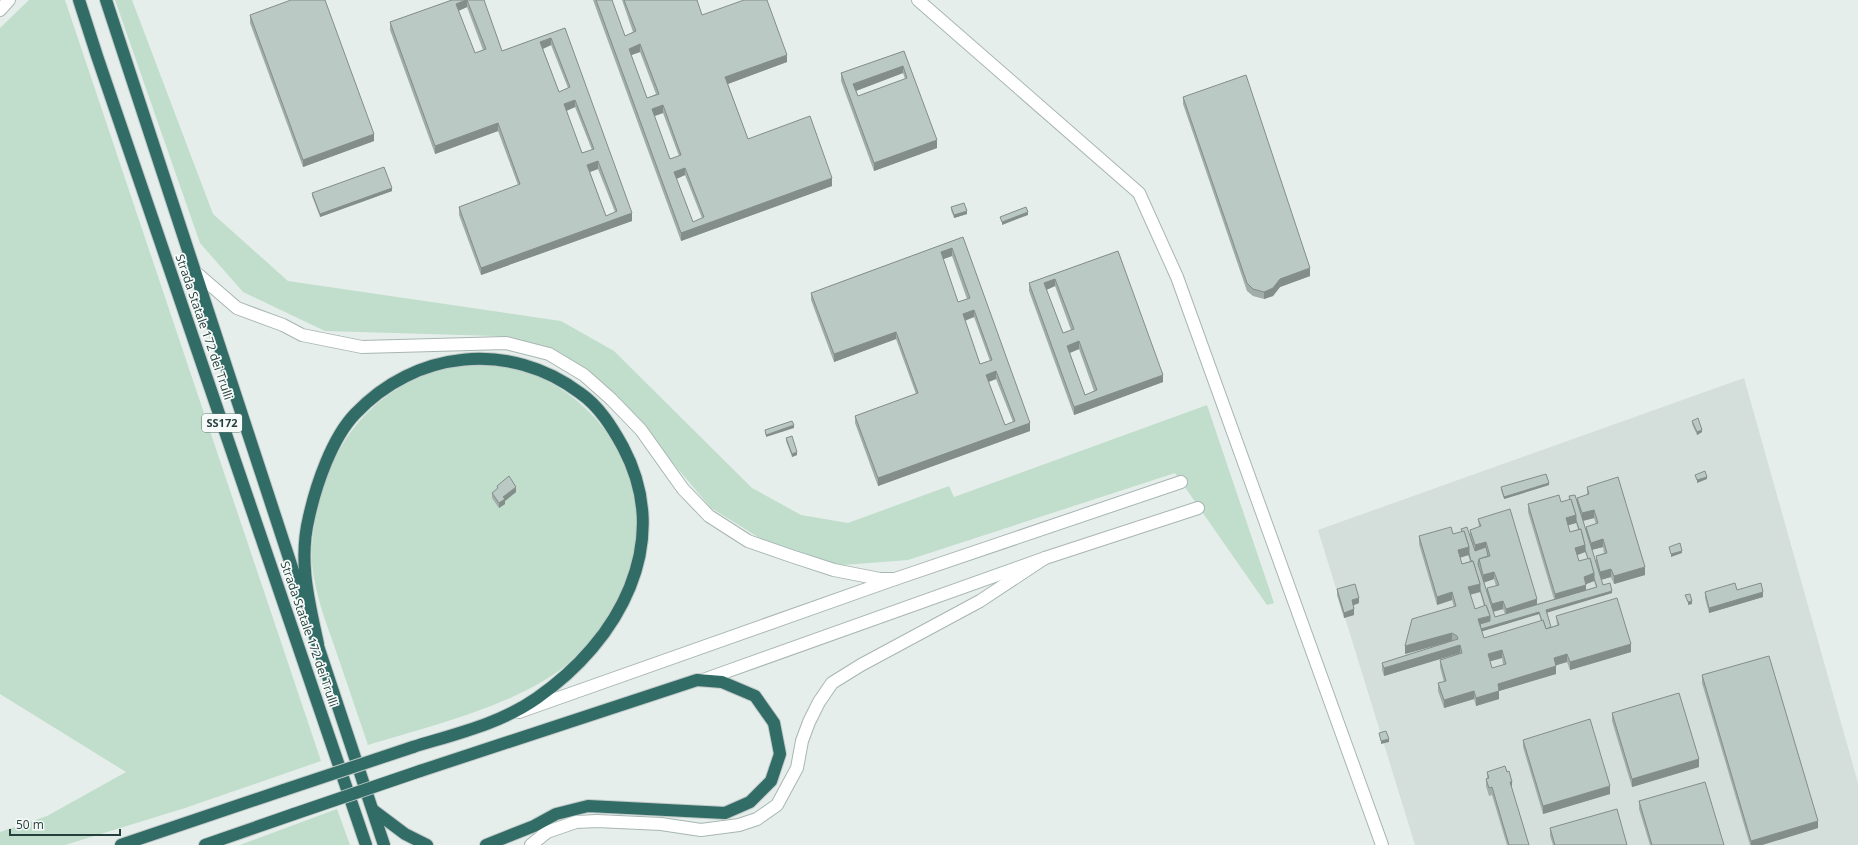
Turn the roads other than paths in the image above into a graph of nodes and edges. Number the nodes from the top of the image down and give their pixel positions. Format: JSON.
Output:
{"nodes":[{"id":1,"x":9,"y":0,"type":"edge"},
{"id":2,"x":79,"y":0,"type":"edge"},
{"id":3,"x":106,"y":0,"type":"edge"},
{"id":4,"x":918,"y":0,"type":"edge"},
{"id":5,"x":0,"y":10,"type":"edge"},
{"id":6,"x":193,"y":270,"type":"junction"},
{"id":7,"x":1181,"y":482,"type":"dead end"},
{"id":8,"x":1198,"y":508,"type":"dead end"},
{"id":9,"x":1045,"y":558,"type":"junction"},
{"id":10,"x":895,"y":579,"type":"junction"},
{"id":11,"x":318,"y":644,"type":"junction"},
{"id":12,"x":703,"y":680,"type":"junction"},
{"id":13,"x":505,"y":717,"type":"junction"},
{"id":14,"x":371,"y":809,"type":"junction"},
{"id":15,"x":242,"y":833,"type":"junction"},
{"id":16,"x":121,"y":845,"type":"edge"},
{"id":17,"x":205,"y":845,"type":"edge"},
{"id":18,"x":216,"y":845,"type":"edge"},
{"id":19,"x":366,"y":845,"type":"edge"},
{"id":20,"x":384,"y":845,"type":"edge"},
{"id":21,"x":427,"y":845,"type":"edge"},
{"id":22,"x":486,"y":845,"type":"edge"},
{"id":23,"x":531,"y":845,"type":"edge"},
{"id":24,"x":1382,"y":845,"type":"edge"}],
"edges":[{"from":1,"to":5,"type":"street"},
{"from":2,"to":19,"type":"highway","name":"Strada Statale 172 dei Trulli","number":"SS172"},
{"from":3,"to":6,"type":"highway","name":"Strada Statale 172 dei Trulli","number":"SS172"},
{"from":4,"to":24,"type":"street"},
{"from":6,"to":10,"type":"street"},
{"from":6,"to":11,"type":"highway","name":"Strada Statale 172 dei Trulli","number":"SS172"},
{"from":7,"to":10,"type":"street"},
{"from":8,"to":9,"type":"street"},
{"from":9,"to":12,"type":"street"},
{"from":9,"to":23,"type":"street"},
{"from":10,"to":13,"type":"street"},
{"from":11,"to":13,"type":"highway"},
{"from":11,"to":14,"type":"highway","name":"Strada Statale 172 dei Trulli","number":"SS172"},
{"from":12,"to":15,"type":"highway","bridge":true},
{"from":12,"to":22,"type":"highway"},
{"from":13,"to":16,"type":"highway","bridge":true},
{"from":14,"to":20,"type":"highway","name":"Strada Statale 172 dei Trulli","number":"SS172"},
{"from":14,"to":21,"type":"highway"},
{"from":15,"to":17,"type":"highway"},
{"from":15,"to":18,"type":"highway"}]}
